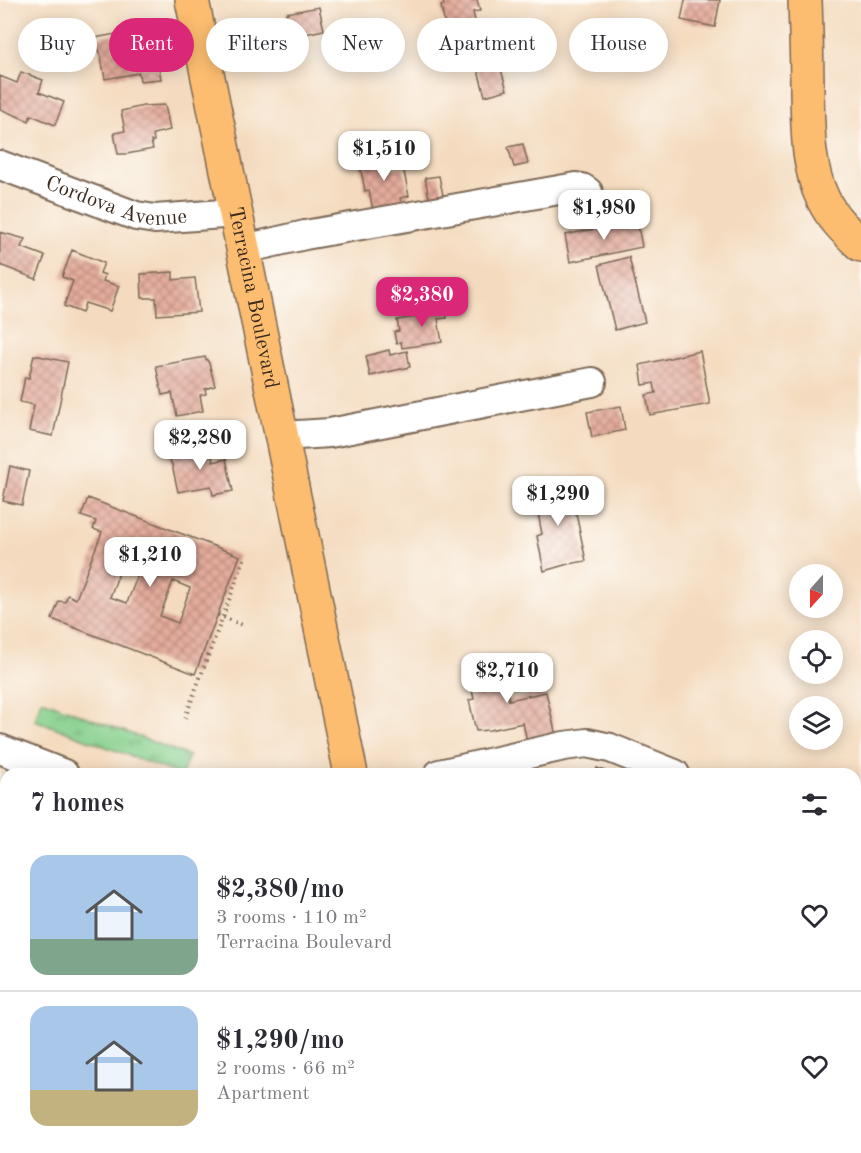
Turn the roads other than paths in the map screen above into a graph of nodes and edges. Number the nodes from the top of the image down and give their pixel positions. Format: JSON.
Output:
{"nodes":[{"id":1,"x":192,"y":0,"type":"edge"},
{"id":2,"x":805,"y":0,"type":"edge"},
{"id":3,"x":0,"y":165,"type":"edge"},
{"id":4,"x":593,"y":208,"type":"dead end"},
{"id":5,"x":236,"y":213,"type":"junction"},
{"id":6,"x":861,"y":245,"type":"edge"},
{"id":7,"x":244,"y":249,"type":"junction"},
{"id":8,"x":592,"y":382,"type":"dead end"},
{"id":9,"x":282,"y":436,"type":"junction"},
{"id":10,"x":0,"y":749,"type":"edge"},
{"id":11,"x":49,"y":768,"type":"edge"},
{"id":12,"x":350,"y":768,"type":"edge"},
{"id":13,"x":466,"y":768,"type":"edge"},
{"id":14,"x":660,"y":768,"type":"edge"}],
"edges":[{"from":1,"to":5,"type":"main road","name":"Terracina Boulevard"},
{"from":2,"to":6,"type":"main road"},
{"from":3,"to":5,"type":"street","name":"Cordova Avenue"},
{"from":4,"to":7,"type":"street"},
{"from":5,"to":7,"type":"main road","name":"Terracina Boulevard"},
{"from":7,"to":9,"type":"main road","name":"Terracina Boulevard"},
{"from":8,"to":9,"type":"street"},
{"from":9,"to":12,"type":"main road","name":"Terracina Boulevard"},
{"from":10,"to":11,"type":"street"},
{"from":13,"to":14,"type":"street"}]}
